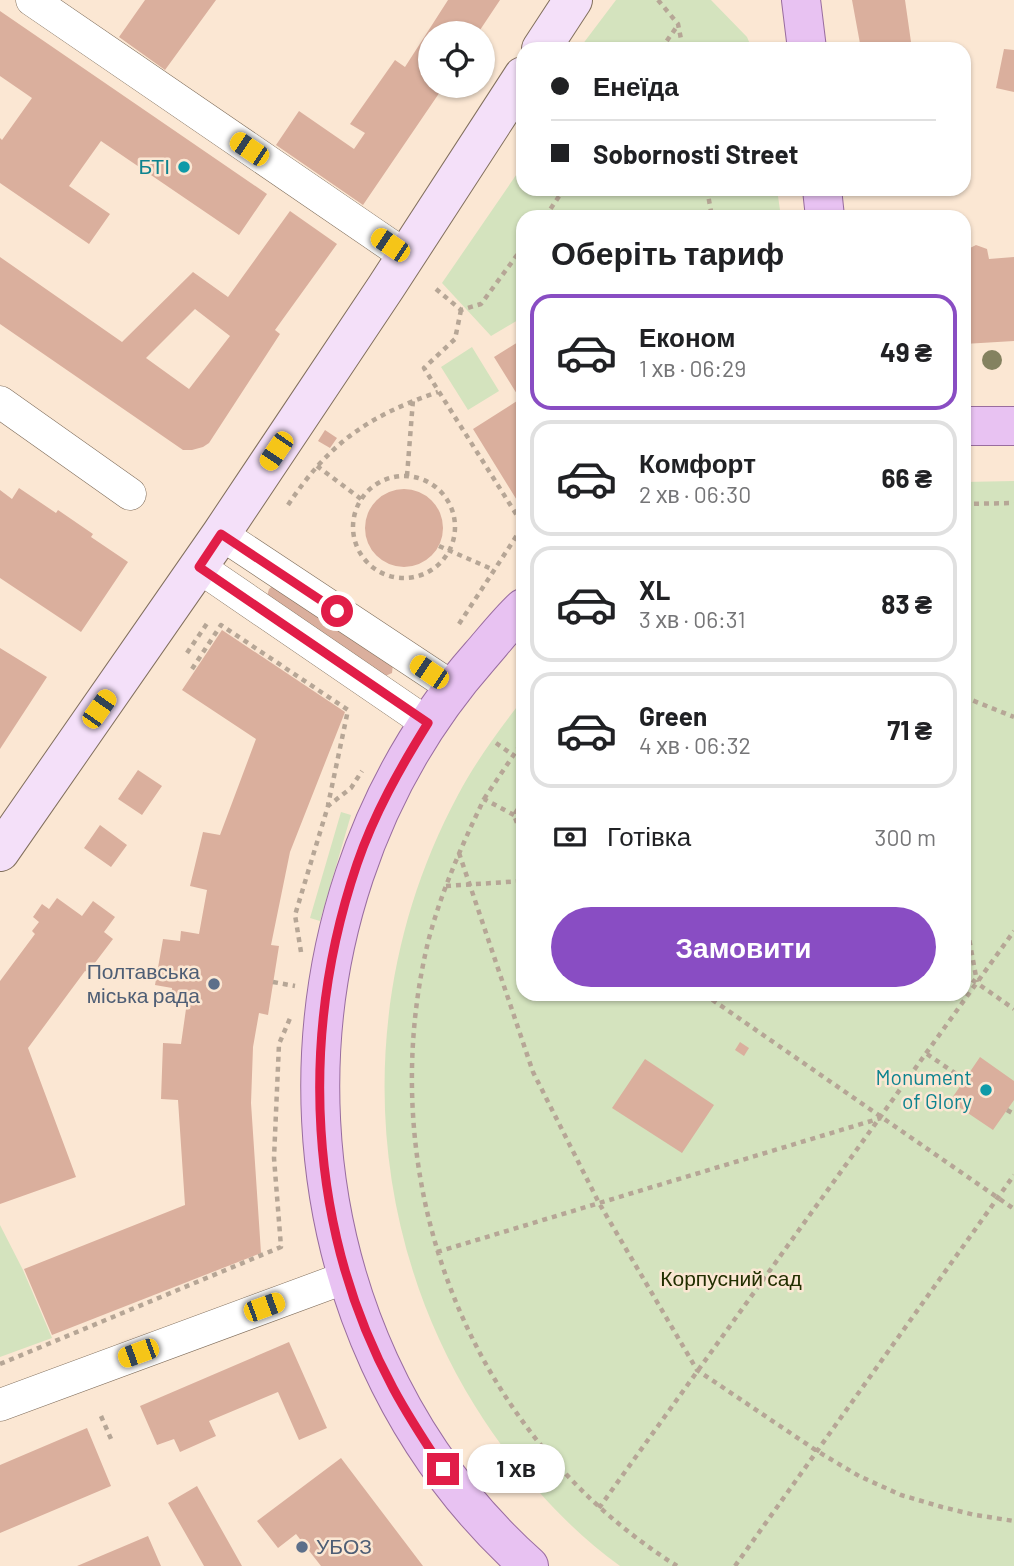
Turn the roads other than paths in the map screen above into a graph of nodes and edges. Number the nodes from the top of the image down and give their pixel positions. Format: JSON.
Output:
{"nodes":[{"id":1,"x":32,"y":0,"type":"edge"},
{"id":2,"x":573,"y":0,"type":"edge"},
{"id":3,"x":802,"y":0,"type":"edge"},
{"id":4,"x":546,"y":42,"type":"edge"},
{"id":5,"x":806,"y":42,"type":"edge"},
{"id":6,"x":516,"y":87,"type":"edge"},
{"id":7,"x":406,"y":256,"type":"junction"},
{"id":8,"x":0,"y":402,"type":"edge"},
{"id":9,"x":971,"y":426,"type":"edge"},
{"id":10,"x":1014,"y":426,"type":"edge"},
{"id":11,"x":130,"y":494,"type":"dead end"},
{"id":12,"x":221,"y":534,"type":"junction"},
{"id":13,"x":199,"y":567,"type":"junction"},
{"id":14,"x":516,"y":616,"type":"edge"},
{"id":15,"x":452,"y":687,"type":"junction"},
{"id":16,"x":428,"y":723,"type":"junction"},
{"id":17,"x":0,"y":852,"type":"edge"},
{"id":18,"x":347,"y":1277,"type":"junction"},
{"id":19,"x":0,"y":1405,"type":"edge"},
{"id":20,"x":529,"y":1566,"type":"edge"}],
"edges":[{"from":1,"to":7,"type":"street"},
{"from":2,"to":4,"type":"main road"},
{"from":3,"to":5,"type":"main road"},
{"from":6,"to":7,"type":"main road"},
{"from":7,"to":12,"type":"main road"},
{"from":8,"to":11,"type":"street"},
{"from":9,"to":10,"type":"main road"},
{"from":12,"to":13,"type":"main road"},
{"from":12,"to":15,"type":"street"},
{"from":13,"to":16,"type":"street"},
{"from":13,"to":17,"type":"main road"},
{"from":14,"to":15,"type":"main road"},
{"from":15,"to":16,"type":"main road"},
{"from":16,"to":18,"type":"main road"},
{"from":18,"to":19,"type":"street"},
{"from":18,"to":20,"type":"main road"}]}
